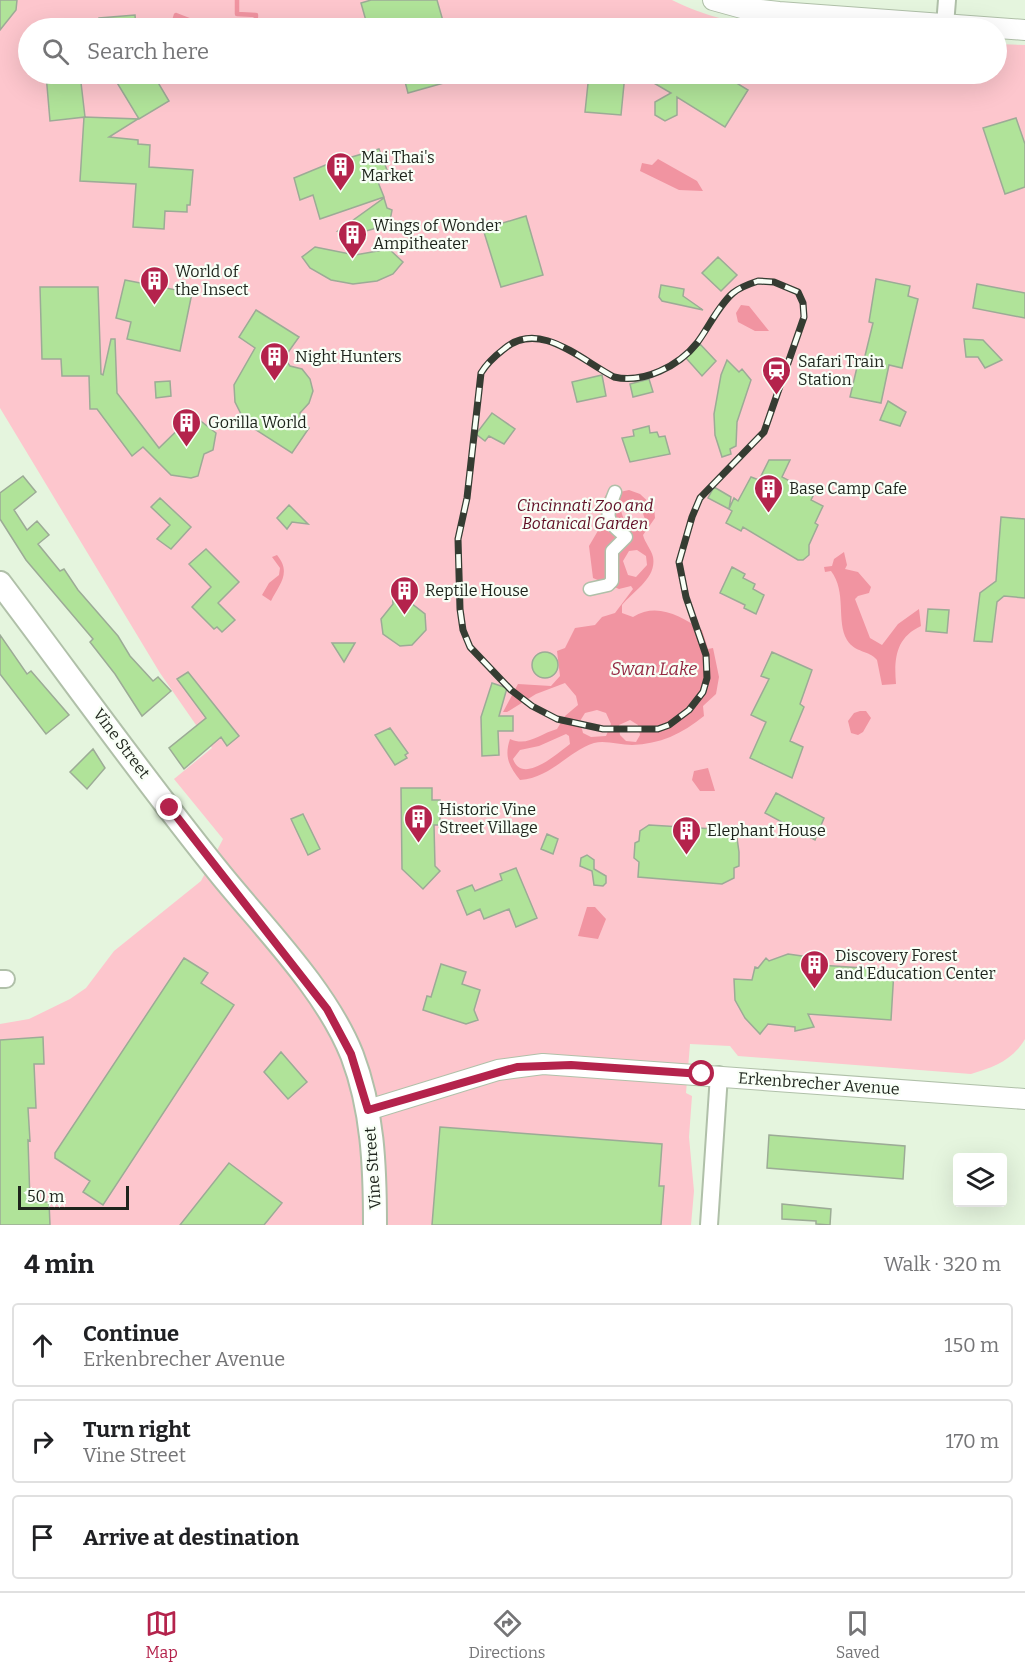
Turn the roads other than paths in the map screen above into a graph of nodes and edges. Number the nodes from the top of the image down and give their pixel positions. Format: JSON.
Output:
{"nodes":[{"id":1,"x":713,"y":0,"type":"edge"},
{"id":2,"x":947,"y":0,"type":"edge"},
{"id":3,"x":779,"y":6,"type":"edge"},
{"id":4,"x":884,"y":18,"type":"edge"},
{"id":5,"x":946,"y":18,"type":"edge"},
{"id":6,"x":1007,"y":29,"type":"edge"},
{"id":7,"x":1025,"y":30,"type":"edge"},
{"id":8,"x":615,"y":492,"type":"dead end"},
{"id":9,"x":0,"y":583,"type":"edge"},
{"id":10,"x":590,"y":589,"type":"dead end"},
{"id":11,"x":719,"y":1076,"type":"junction"},
{"id":12,"x":1025,"y":1099,"type":"edge"},
{"id":13,"x":368,"y":1110,"type":"junction"},
{"id":14,"x":375,"y":1225,"type":"edge"},
{"id":15,"x":710,"y":1225,"type":"edge"}],
"edges":[{"from":1,"to":3,"type":"street"},
{"from":2,"to":5,"type":"street"},
{"from":3,"to":4,"type":"street"},
{"from":6,"to":7,"type":"street"},
{"from":8,"to":10,"type":"street"},
{"from":9,"to":13,"type":"main road","name":"Vine Street"},
{"from":11,"to":12,"type":"street","name":"Erkenbrecher Avenue"},
{"from":11,"to":13,"type":"street","name":"Erkenbrecher Avenue"},
{"from":11,"to":15,"type":"street"},
{"from":13,"to":14,"type":"main road","name":"Vine Street"}]}
